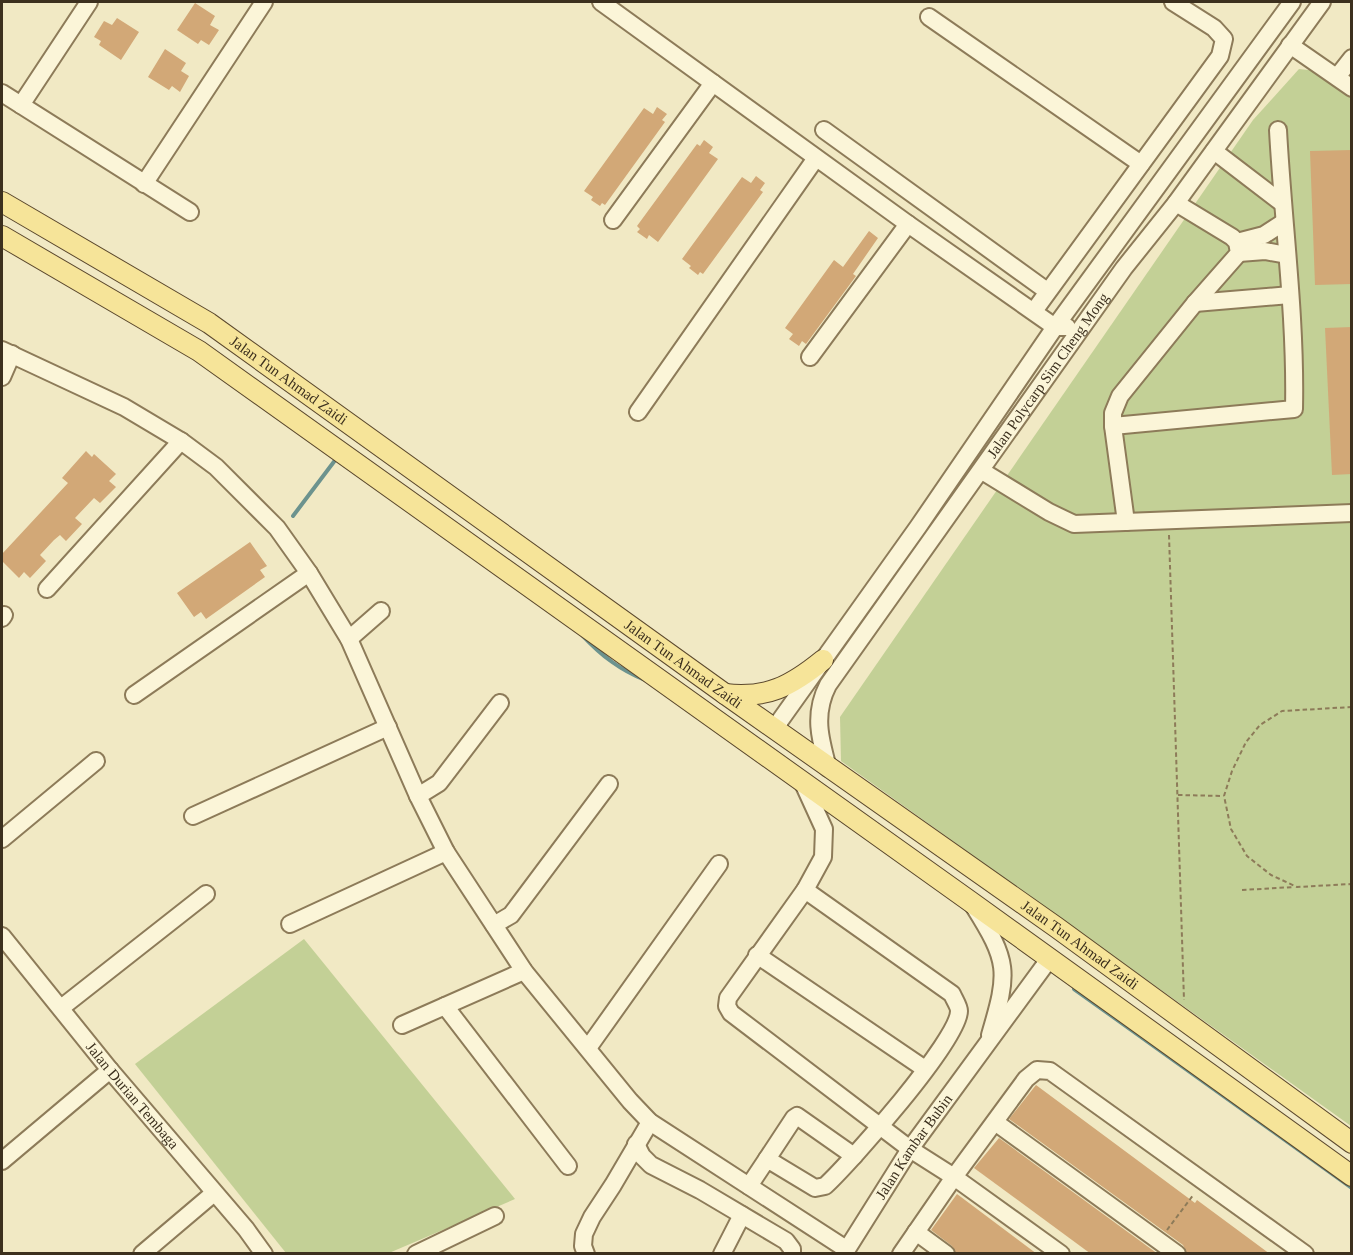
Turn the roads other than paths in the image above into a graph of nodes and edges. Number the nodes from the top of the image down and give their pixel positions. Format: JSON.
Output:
{"nodes":[{"id":1,"x":89,"y":2,"type":"edge"},
{"id":2,"x":264,"y":2,"type":"edge"},
{"id":3,"x":601,"y":2,"type":"edge"},
{"id":4,"x":1173,"y":2,"type":"edge"},
{"id":5,"x":1292,"y":2,"type":"edge"},
{"id":6,"x":1322,"y":2,"type":"edge"},
{"id":7,"x":929,"y":17,"type":"dead end"},
{"id":8,"x":1290,"y":45,"type":"junction"},
{"id":9,"x":1352,"y":58,"type":"edge"},
{"id":10,"x":1337,"y":77,"type":"junction"},
{"id":11,"x":713,"y":83,"type":"junction"},
{"id":12,"x":1352,"y":88,"type":"edge"},
{"id":13,"x":2,"y":93,"type":"edge"},
{"id":14,"x":21,"y":105,"type":"junction"},
{"id":15,"x":824,"y":130,"type":"dead end"},
{"id":16,"x":1278,"y":130,"type":"dead end"},
{"id":17,"x":1214,"y":151,"type":"junction"},
{"id":18,"x":816,"y":158,"type":"junction"},
{"id":19,"x":1141,"y":164,"type":"junction"},
{"id":20,"x":878,"y":169,"type":"junction"},
{"id":21,"x":144,"y":184,"type":"junction"},
{"id":22,"x":862,"y":190,"type":"junction"},
{"id":23,"x":2,"y":202,"type":"edge"},
{"id":24,"x":1176,"y":203,"type":"junction"},
{"id":25,"x":1282,"y":203,"type":"junction"},
{"id":26,"x":190,"y":212,"type":"dead end"},
{"id":27,"x":613,"y":220,"type":"dead end"},
{"id":28,"x":1284,"y":222,"type":"junction"},
{"id":29,"x":908,"y":224,"type":"junction"},
{"id":30,"x":2,"y":236,"type":"edge"},
{"id":31,"x":1238,"y":248,"type":"junction"},
{"id":32,"x":1287,"y":255,"type":"junction"},
{"id":33,"x":1124,"y":268,"type":"junction"},
{"id":34,"x":1047,"y":291,"type":"junction"},
{"id":35,"x":1290,"y":295,"type":"junction"},
{"id":36,"x":1195,"y":303,"type":"junction"},
{"id":37,"x":1034,"y":311,"type":"junction"},
{"id":38,"x":1055,"y":327,"type":"junction"},
{"id":39,"x":7,"y":352,"type":"edge"},
{"id":40,"x":810,"y":357,"type":"dead end"},
{"id":41,"x":2,"y":377,"type":"edge"},
{"id":42,"x":1042,"y":384,"type":"junction"},
{"id":43,"x":638,"y":412,"type":"dead end"},
{"id":44,"x":1113,"y":426,"type":"junction"},
{"id":45,"x":181,"y":441,"type":"junction"},
{"id":46,"x":982,"y":471,"type":"junction"},
{"id":47,"x":1352,"y":513,"type":"edge"},
{"id":48,"x":1126,"y":522,"type":"junction"},
{"id":49,"x":918,"y":527,"type":"junction"},
{"id":50,"x":309,"y":573,"type":"junction"},
{"id":51,"x":47,"y":589,"type":"dead end"},
{"id":52,"x":381,"y":611,"type":"dead end"},
{"id":53,"x":349,"y":639,"type":"junction"},
{"id":54,"x":822,"y":660,"type":"junction"},
{"id":55,"x":725,"y":694,"type":"junction"},
{"id":56,"x":134,"y":695,"type":"dead end"},
{"id":57,"x":500,"y":703,"type":"dead end"},
{"id":58,"x":387,"y":727,"type":"junction"},
{"id":59,"x":774,"y":729,"type":"junction"},
{"id":60,"x":96,"y":760,"type":"dead end"},
{"id":61,"x":828,"y":768,"type":"junction"},
{"id":62,"x":802,"y":783,"type":"junction"},
{"id":63,"x":609,"y":784,"type":"dead end"},
{"id":64,"x":418,"y":796,"type":"junction"},
{"id":65,"x":193,"y":816,"type":"dead end"},
{"id":66,"x":2,"y":839,"type":"edge"},
{"id":67,"x":446,"y":852,"type":"junction"},
{"id":68,"x":719,"y":864,"type":"dead end"},
{"id":69,"x":805,"y":890,"type":"junction"},
{"id":70,"x":206,"y":894,"type":"dead end"},
{"id":71,"x":971,"y":902,"type":"junction"},
{"id":72,"x":290,"y":924,"type":"dead end"},
{"id":73,"x":494,"y":925,"type":"junction"},
{"id":74,"x":3,"y":940,"type":"edge"},
{"id":75,"x":757,"y":955,"type":"junction"},
{"id":76,"x":1050,"y":958,"type":"junction"},
{"id":77,"x":524,"y":971,"type":"junction"},
{"id":78,"x":445,"y":1006,"type":"junction"},
{"id":79,"x":61,"y":1008,"type":"junction"},
{"id":80,"x":402,"y":1025,"type":"dead end"},
{"id":81,"x":987,"y":1044,"type":"junction"},
{"id":82,"x":588,"y":1048,"type":"junction"},
{"id":83,"x":110,"y":1070,"type":"junction"},
{"id":84,"x":925,"y":1070,"type":"junction"},
{"id":85,"x":650,"y":1122,"type":"junction"},
{"id":86,"x":995,"y":1122,"type":"junction"},
{"id":87,"x":881,"y":1126,"type":"junction"},
{"id":88,"x":1352,"y":1143,"type":"edge"},
{"id":89,"x":636,"y":1144,"type":"junction"},
{"id":90,"x":910,"y":1149,"type":"junction"},
{"id":91,"x":854,"y":1156,"type":"junction"},
{"id":92,"x":767,"y":1159,"type":"junction"},
{"id":93,"x":2,"y":1161,"type":"edge"},
{"id":94,"x":568,"y":1167,"type":"dead end"},
{"id":95,"x":655,"y":1167,"type":"junction"},
{"id":96,"x":1352,"y":1176,"type":"edge"},
{"id":97,"x":954,"y":1177,"type":"junction"},
{"id":98,"x":613,"y":1185,"type":"junction"},
{"id":99,"x":749,"y":1186,"type":"junction"},
{"id":100,"x":214,"y":1193,"type":"junction"},
{"id":101,"x":495,"y":1215,"type":"dead end"},
{"id":102,"x":742,"y":1215,"type":"junction"},
{"id":103,"x":916,"y":1232,"type":"junction"},
{"id":104,"x":845,"y":1251,"type":"edge"},
{"id":105,"x":142,"y":1254,"type":"edge"},
{"id":106,"x":264,"y":1254,"type":"edge"},
{"id":107,"x":416,"y":1254,"type":"edge"},
{"id":108,"x":586,"y":1254,"type":"edge"},
{"id":109,"x":722,"y":1254,"type":"edge"},
{"id":110,"x":792,"y":1254,"type":"edge"},
{"id":111,"x":901,"y":1254,"type":"edge"},
{"id":112,"x":946,"y":1254,"type":"edge"},
{"id":113,"x":1061,"y":1254,"type":"edge"},
{"id":114,"x":1177,"y":1254,"type":"edge"},
{"id":115,"x":1305,"y":1254,"type":"edge"}],
"edges":[{"from":1,"to":14,"type":"street"},
{"from":2,"to":21,"type":"street"},
{"from":3,"to":11,"type":"street"},
{"from":4,"to":19,"type":"street"},
{"from":5,"to":38,"type":"street","name":"Jalan Polycarp Sim Cheng Mong"},
{"from":6,"to":8,"type":"street","name":"Jalan Polycarp Sim Cheng Mong"},
{"from":7,"to":19,"type":"street"},
{"from":8,"to":10,"type":"street"},
{"from":8,"to":17,"type":"street","name":"Jalan Polycarp Sim Cheng Mong"},
{"from":9,"to":10,"type":"street"},
{"from":10,"to":12,"type":"street"},
{"from":11,"to":18,"type":"street"},
{"from":11,"to":27,"type":"street"},
{"from":13,"to":14,"type":"street"},
{"from":14,"to":21,"type":"street"},
{"from":15,"to":20,"type":"street"},
{"from":16,"to":25,"type":"street"},
{"from":17,"to":24,"type":"street","name":"Jalan Polycarp Sim Cheng Mong"},
{"from":17,"to":25,"type":"street"},
{"from":18,"to":22,"type":"street"},
{"from":18,"to":43,"type":"street"},
{"from":19,"to":34,"type":"street"},
{"from":20,"to":22,"type":"street"},
{"from":20,"to":34,"type":"street"},
{"from":21,"to":26,"type":"street"},
{"from":22,"to":29,"type":"street"},
{"from":23,"to":55,"type":"main road","name":"Jalan Tun Ahmad Zaidi"},
{"from":24,"to":31,"type":"street"},
{"from":24,"to":33,"type":"street","name":"Jalan Polycarp Sim Cheng Mong"},
{"from":25,"to":28,"type":"street"},
{"from":28,"to":31,"type":"street"},
{"from":28,"to":32,"type":"street"},
{"from":29,"to":37,"type":"street"},
{"from":29,"to":40,"type":"street"},
{"from":30,"to":62,"type":"main road","name":"Jalan Tun Ahmad Zaidi"},
{"from":31,"to":32,"type":"street"},
{"from":31,"to":36,"type":"street"},
{"from":32,"to":35,"type":"street"},
{"from":33,"to":38,"type":"street"},
{"from":33,"to":42,"type":"street","name":"Jalan Polycarp Sim Cheng Mong"},
{"from":34,"to":37,"type":"street"},
{"from":35,"to":36,"type":"street"},
{"from":35,"to":44,"type":"street"},
{"from":36,"to":44,"type":"street"},
{"from":37,"to":38,"type":"street"},
{"from":38,"to":42,"type":"street"},
{"from":38,"to":49,"type":"street","name":"Jalan Polycarp Sim Cheng Mong"},
{"from":39,"to":41,"type":"street"},
{"from":39,"to":45,"type":"street"},
{"from":42,"to":46,"type":"street","name":"Jalan Polycarp Sim Cheng Mong"},
{"from":44,"to":48,"type":"street"},
{"from":45,"to":50,"type":"street"},
{"from":45,"to":51,"type":"street"},
{"from":46,"to":48,"type":"street"},
{"from":46,"to":49,"type":"street"},
{"from":46,"to":61,"type":"street","name":"Jalan Polycarp Sim Cheng Mong"},
{"from":47,"to":48,"type":"street"},
{"from":49,"to":54,"type":"street","name":"Jalan Polycarp Sim Cheng Mong"},
{"from":50,"to":53,"type":"street"},
{"from":50,"to":56,"type":"street"},
{"from":52,"to":53,"type":"street"},
{"from":53,"to":58,"type":"street"},
{"from":54,"to":55,"type":"main road"},
{"from":54,"to":59,"type":"street","name":"Jalan Polycarp Sim Cheng Mong"},
{"from":55,"to":59,"type":"main road","name":"Jalan Tun Ahmad Zaidi"},
{"from":57,"to":64,"type":"street"},
{"from":58,"to":64,"type":"street"},
{"from":58,"to":65,"type":"street"},
{"from":59,"to":61,"type":"main road","name":"Jalan Tun Ahmad Zaidi"},
{"from":60,"to":66,"type":"street"},
{"from":61,"to":88,"type":"main road","name":"Jalan Tun Ahmad Zaidi"},
{"from":62,"to":69,"type":"street"},
{"from":62,"to":71,"type":"main road","name":"Jalan Tun Ahmad Zaidi"},
{"from":63,"to":73,"type":"street"},
{"from":64,"to":67,"type":"street"},
{"from":67,"to":72,"type":"street"},
{"from":67,"to":73,"type":"street"},
{"from":68,"to":82,"type":"street"},
{"from":69,"to":75,"type":"street"},
{"from":69,"to":84,"type":"street"},
{"from":70,"to":79,"type":"street"},
{"from":71,"to":76,"type":"main road","name":"Jalan Tun Ahmad Zaidi"},
{"from":71,"to":81,"type":"street"},
{"from":73,"to":77,"type":"street"},
{"from":74,"to":79,"type":"street","name":"Jalan Durian Tembaga"},
{"from":75,"to":84,"type":"street"},
{"from":75,"to":87,"type":"street"},
{"from":76,"to":81,"type":"street","name":"Jalan Kambar Bubin"},
{"from":76,"to":96,"type":"main road","name":"Jalan Tun Ahmad Zaidi"},
{"from":77,"to":78,"type":"street"},
{"from":77,"to":82,"type":"street"},
{"from":78,"to":80,"type":"street"},
{"from":78,"to":94,"type":"street"},
{"from":79,"to":83,"type":"street","name":"Jalan Durian Tembaga"},
{"from":81,"to":90,"type":"street","name":"Jalan Kambar Bubin"},
{"from":82,"to":85,"type":"street"},
{"from":83,"to":93,"type":"street"},
{"from":83,"to":100,"type":"street","name":"Jalan Durian Tembaga"},
{"from":84,"to":87,"type":"street"},
{"from":85,"to":89,"type":"street"},
{"from":85,"to":99,"type":"street"},
{"from":86,"to":97,"type":"street"},
{"from":86,"to":114,"type":"street"},
{"from":86,"to":115,"type":"street"},
{"from":87,"to":90,"type":"street"},
{"from":87,"to":91,"type":"street"},
{"from":89,"to":95,"type":"street"},
{"from":89,"to":98,"type":"street"},
{"from":90,"to":97,"type":"street"},
{"from":90,"to":104,"type":"street","name":"Jalan Kambar Bubin"},
{"from":91,"to":92,"type":"street"},
{"from":91,"to":92,"type":"street"},
{"from":92,"to":99,"type":"street"},
{"from":95,"to":98,"type":"street"},
{"from":95,"to":102,"type":"street"},
{"from":97,"to":103,"type":"street"},
{"from":97,"to":113,"type":"street"},
{"from":98,"to":108,"type":"street"},
{"from":99,"to":104,"type":"street"},
{"from":100,"to":105,"type":"street"},
{"from":100,"to":106,"type":"street","name":"Jalan Durian Tembaga"},
{"from":101,"to":107,"type":"street"},
{"from":102,"to":109,"type":"street"},
{"from":102,"to":110,"type":"street"},
{"from":103,"to":111,"type":"street"},
{"from":103,"to":112,"type":"street"}]}
